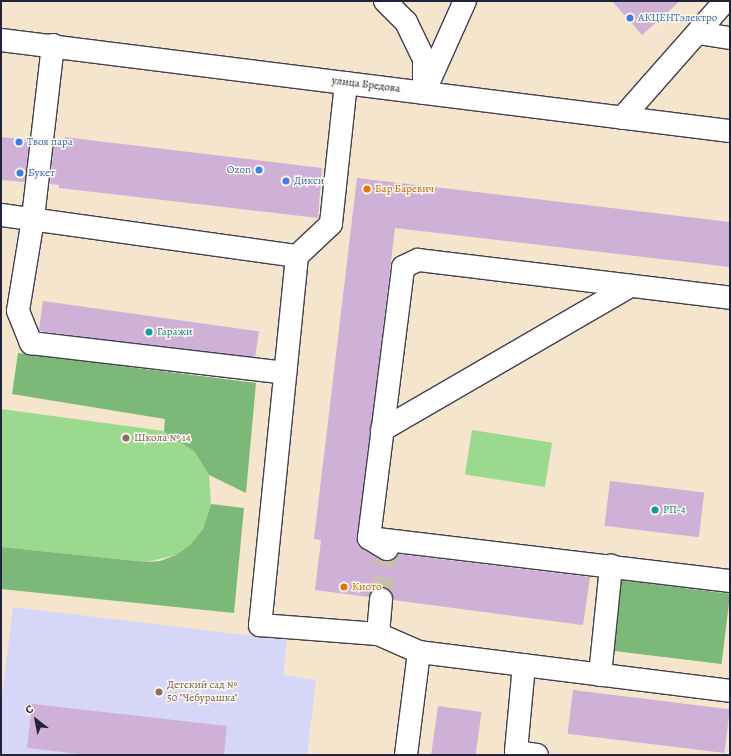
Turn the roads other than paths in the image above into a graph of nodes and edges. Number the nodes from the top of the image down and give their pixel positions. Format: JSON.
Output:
{"nodes":[{"id":1,"x":385,"y":1,"type":"edge"},
{"id":2,"x":465,"y":1,"type":"edge"},
{"id":3,"x":725,"y":1,"type":"edge"},
{"id":4,"x":698,"y":33,"type":"junction"},
{"id":5,"x":730,"y":38,"type":"edge"},
{"id":6,"x":1,"y":40,"type":"edge"},
{"id":7,"x":53,"y":45,"type":"junction"},
{"id":8,"x":346,"y":83,"type":"junction"},
{"id":9,"x":424,"y":93,"type":"junction"},
{"id":10,"x":622,"y":118,"type":"junction"},
{"id":11,"x":730,"y":131,"type":"edge"},
{"id":12,"x":1,"y":215,"type":"edge"},
{"id":13,"x":33,"y":219,"type":"junction"},
{"id":14,"x":297,"y":256,"type":"junction"},
{"id":15,"x":630,"y":286,"type":"junction"},
{"id":16,"x":730,"y":298,"type":"edge"},
{"id":17,"x":285,"y":373,"type":"junction"},
{"id":18,"x":382,"y":430,"type":"junction"},
{"id":19,"x":611,"y":566,"type":"junction"},
{"id":20,"x":730,"y":581,"type":"edge"},
{"id":21,"x":381,"y":599,"type":"tunnel mouth"},
{"id":22,"x":378,"y":634,"type":"junction"},
{"id":23,"x":419,"y":652,"type":"junction"},
{"id":24,"x":524,"y":665,"type":"junction"},
{"id":25,"x":600,"y":674,"type":"junction"},
{"id":26,"x":730,"y":691,"type":"edge"},
{"id":27,"x":516,"y":754,"type":"edge"},
{"id":28,"x":406,"y":755,"type":"edge"},
{"id":29,"x":537,"y":755,"type":"edge"}],
"edges":[{"from":1,"to":9,"type":"street"},
{"from":2,"to":9,"type":"street"},
{"from":3,"to":4,"type":"street"},
{"from":4,"to":5,"type":"street"},
{"from":4,"to":10,"type":"street"},
{"from":6,"to":7,"type":"street","name":"улица Бредова"},
{"from":7,"to":8,"type":"street","name":"улица Бредова"},
{"from":7,"to":13,"type":"street"},
{"from":8,"to":9,"type":"street","name":"улица Бредова"},
{"from":8,"to":14,"type":"street"},
{"from":9,"to":10,"type":"street","name":"улица Бредова"},
{"from":10,"to":11,"type":"street","name":"улица Бредова"},
{"from":12,"to":13,"type":"street"},
{"from":13,"to":14,"type":"street"},
{"from":13,"to":17,"type":"street"},
{"from":14,"to":17,"type":"street"},
{"from":15,"to":16,"type":"street"},
{"from":15,"to":18,"type":"street"},
{"from":15,"to":18,"type":"street"},
{"from":17,"to":22,"type":"street"},
{"from":18,"to":19,"type":"street"},
{"from":19,"to":20,"type":"street"},
{"from":19,"to":25,"type":"street"},
{"from":21,"to":22,"type":"street"},
{"from":22,"to":23,"type":"street"},
{"from":23,"to":24,"type":"street"},
{"from":23,"to":28,"type":"street"},
{"from":24,"to":25,"type":"street"},
{"from":24,"to":27,"type":"street"},
{"from":25,"to":26,"type":"street"},
{"from":27,"to":29,"type":"street"}]}
